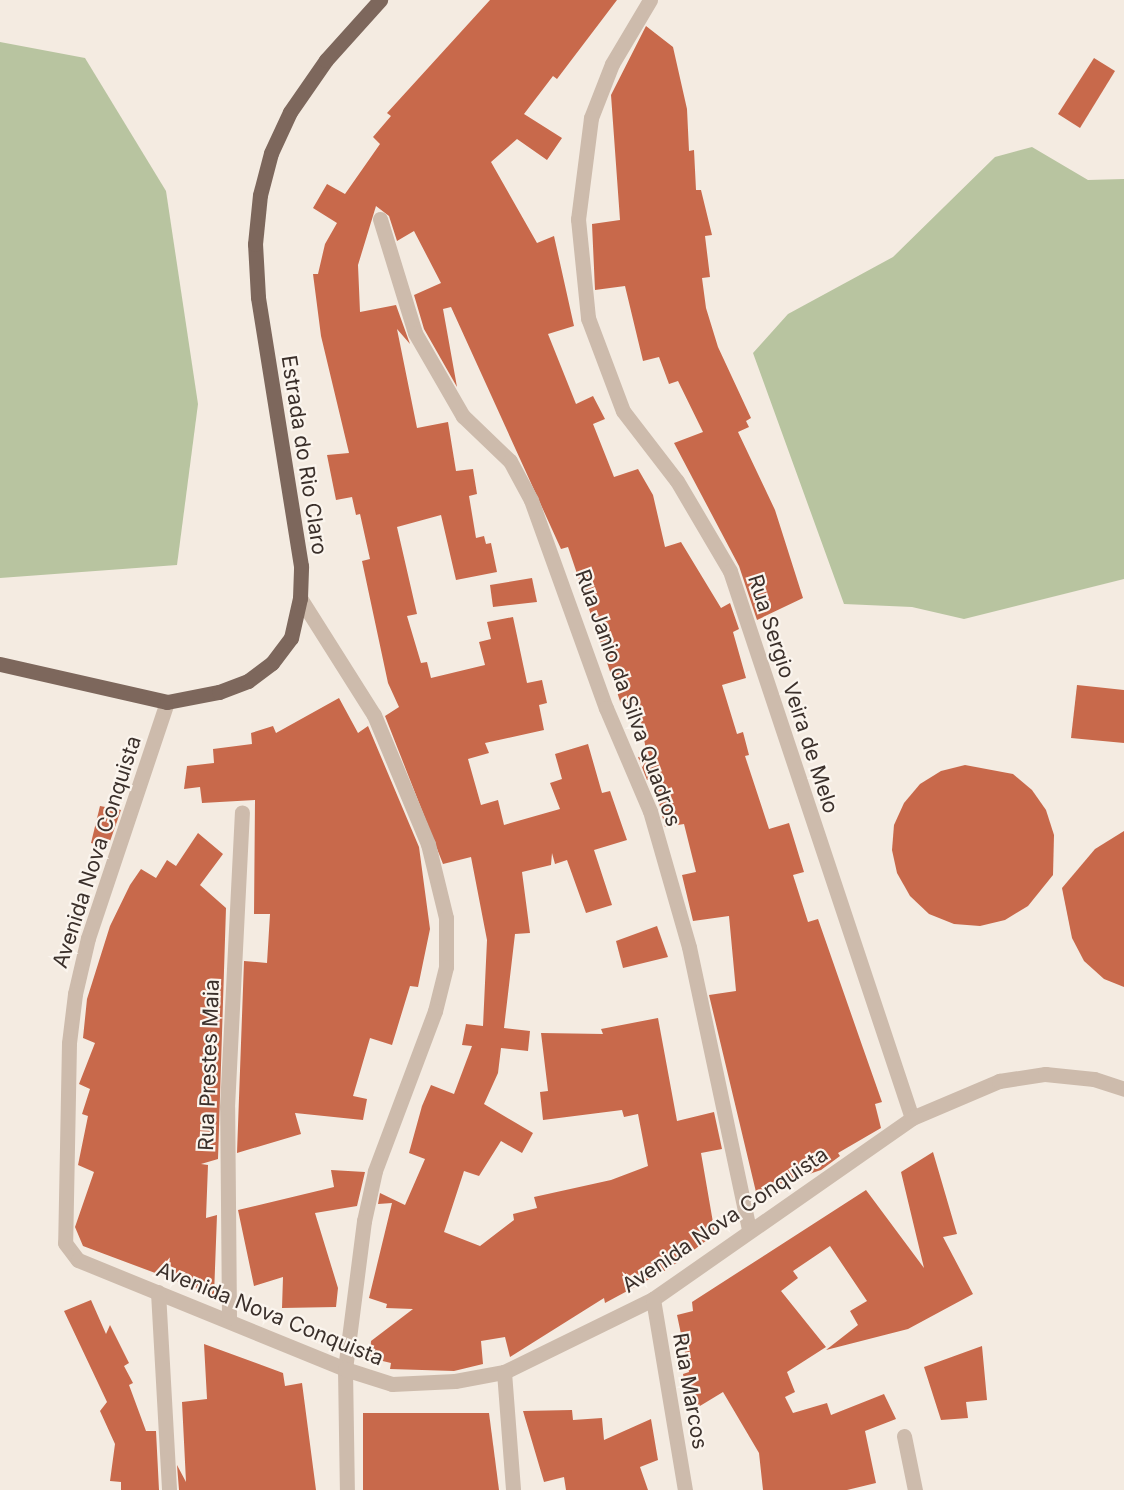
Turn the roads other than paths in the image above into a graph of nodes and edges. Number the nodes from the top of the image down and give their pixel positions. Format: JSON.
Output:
{"nodes":[{"id":1,"x":380,"y":0,"type":"edge"},
{"id":2,"x":650,"y":0,"type":"edge"},
{"id":3,"x":380,"y":219,"type":"dead end"},
{"id":4,"x":300,"y":598,"type":"junction"},
{"id":5,"x":0,"y":664,"type":"edge"},
{"id":6,"x":167,"y":702,"type":"junction"},
{"id":7,"x":242,"y":812,"type":"dead end"},
{"id":8,"x":1124,"y":1089,"type":"edge"},
{"id":9,"x":912,"y":1118,"type":"junction"},
{"id":10,"x":749,"y":1230,"type":"junction"},
{"id":11,"x":158,"y":1292,"type":"junction"},
{"id":12,"x":653,"y":1299,"type":"junction"},
{"id":13,"x":229,"y":1318,"type":"junction"},
{"id":14,"x":345,"y":1369,"type":"junction"},
{"id":15,"x":504,"y":1372,"type":"junction"},
{"id":16,"x":904,"y":1437,"type":"dead end"},
{"id":17,"x":169,"y":1490,"type":"edge"},
{"id":18,"x":347,"y":1490,"type":"edge"},
{"id":19,"x":513,"y":1490,"type":"edge"},
{"id":20,"x":685,"y":1490,"type":"edge"},
{"id":21,"x":915,"y":1490,"type":"edge"}],
"edges":[{"from":1,"to":4,"type":"main road","name":"Estrada do Rio Claro"},
{"from":2,"to":9,"type":"street","name":"Rua Sergio Veira de Melo"},
{"from":3,"to":10,"type":"street","name":"Rua Janio da Silva Quadros"},
{"from":4,"to":6,"type":"main road","name":"Estrada do Rio Claro"},
{"from":4,"to":14,"type":"street"},
{"from":5,"to":6,"type":"main road","name":"Estrada do Rio Claro"},
{"from":6,"to":11,"type":"street","name":"Avenida Nova Conquista"},
{"from":7,"to":13,"type":"street","name":"Rua Prestes Maia"},
{"from":8,"to":9,"type":"street","name":"Avenida Nova Conquista"},
{"from":9,"to":10,"type":"street","name":"Avenida Nova Conquista"},
{"from":10,"to":12,"type":"street","name":"Avenida Nova Conquista"},
{"from":11,"to":13,"type":"street","name":"Avenida Nova Conquista"},
{"from":11,"to":17,"type":"street"},
{"from":12,"to":15,"type":"street","name":"Avenida Nova Conquista"},
{"from":12,"to":20,"type":"street","name":"Rua Marcos"},
{"from":13,"to":14,"type":"street","name":"Avenida Nova Conquista"},
{"from":14,"to":15,"type":"street","name":"Avenida Nova Conquista"},
{"from":14,"to":18,"type":"street"},
{"from":15,"to":19,"type":"street"},
{"from":16,"to":21,"type":"street"}]}
